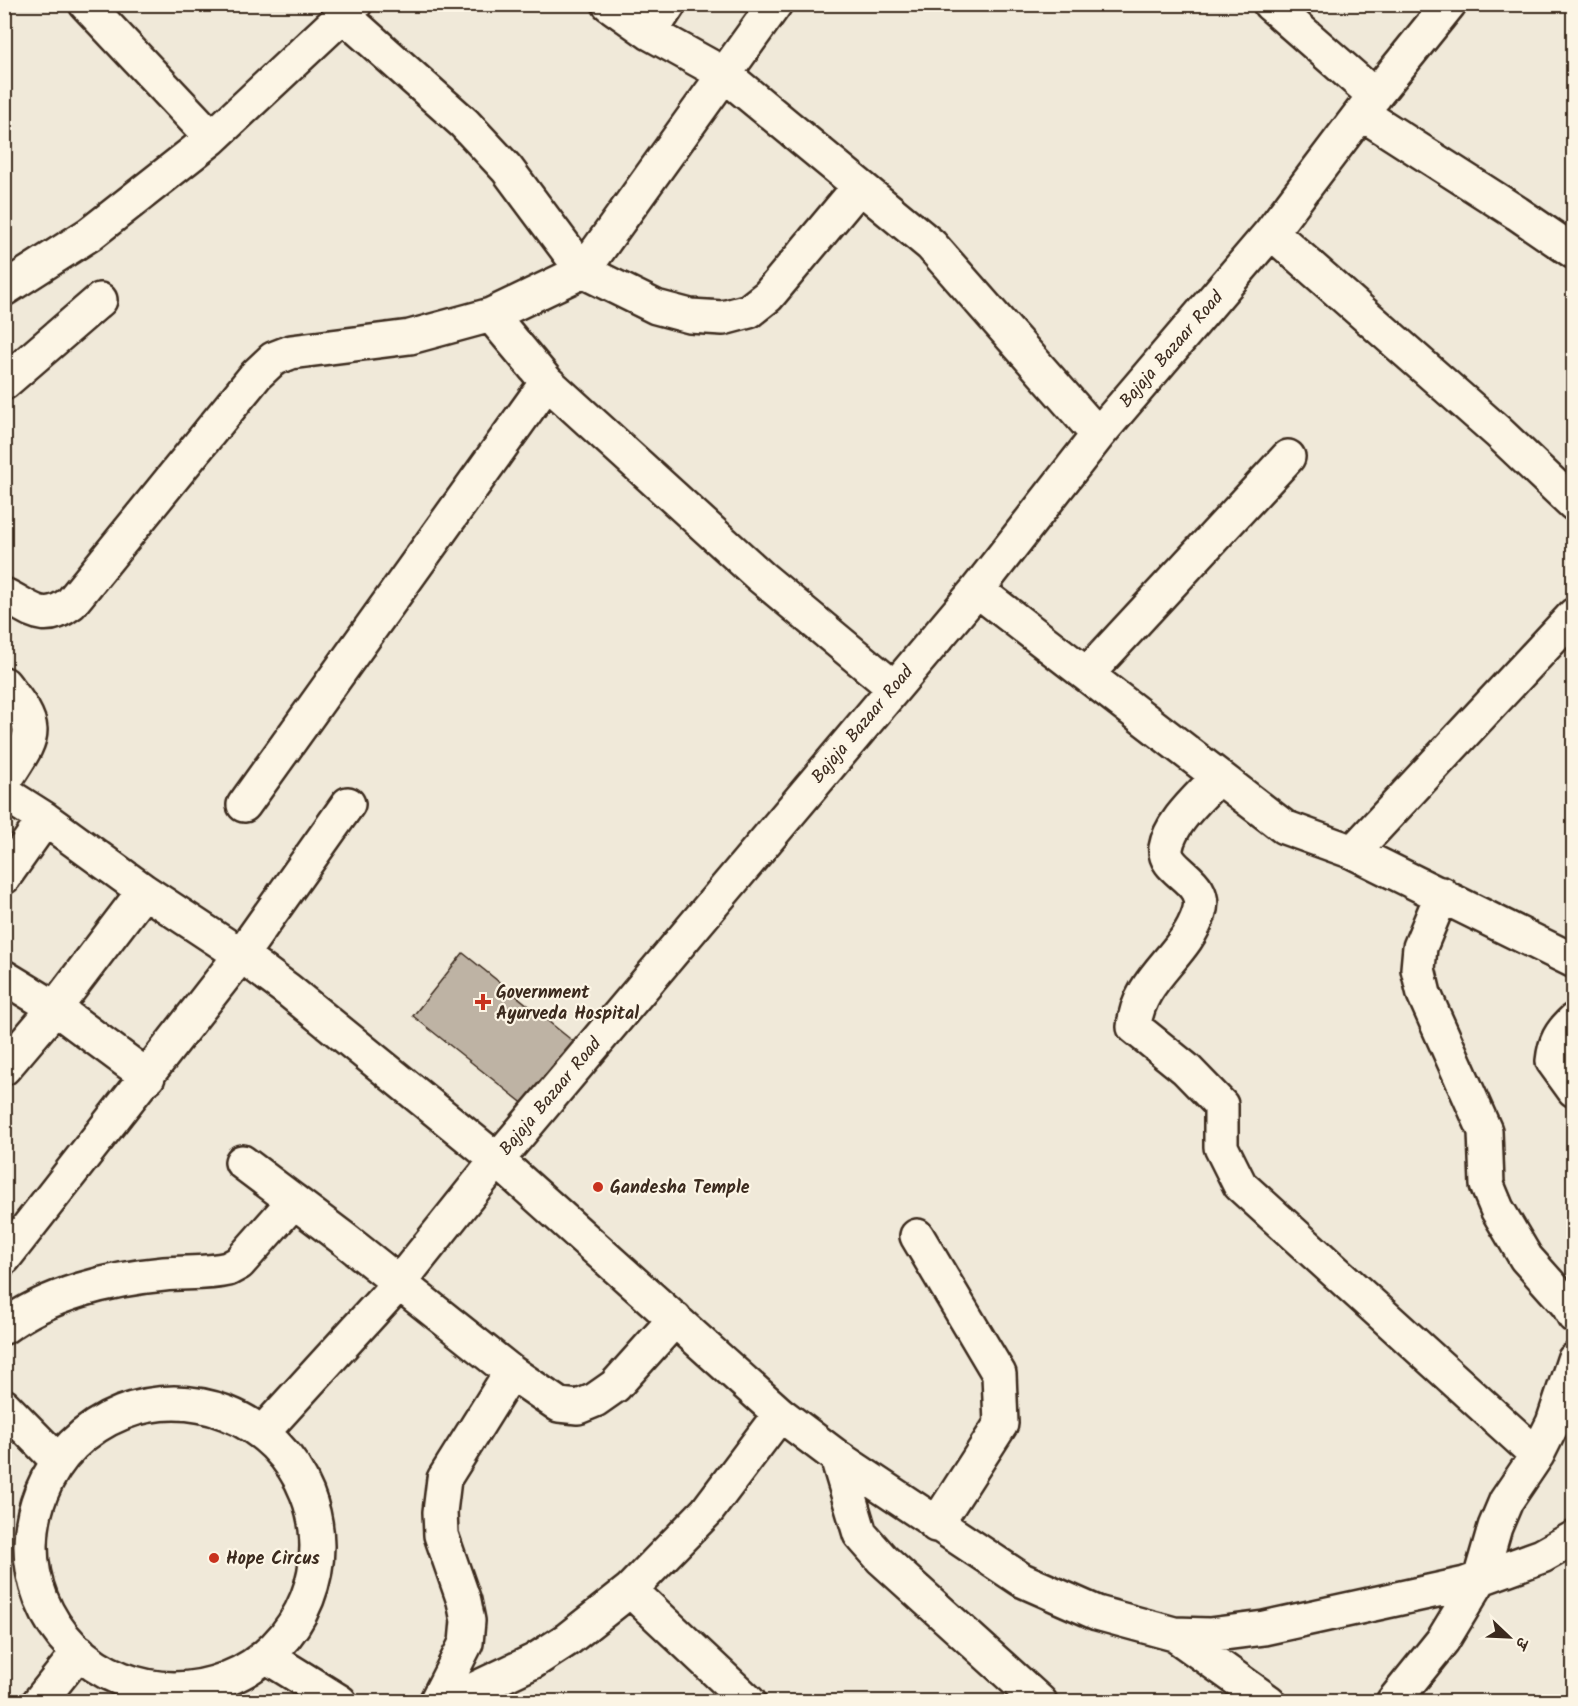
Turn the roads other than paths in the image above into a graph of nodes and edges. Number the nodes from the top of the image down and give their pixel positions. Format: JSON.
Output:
{"nodes":[{"id":1,"x":86,"y":4,"type":"edge"},
{"id":2,"x":609,"y":4,"type":"edge"},
{"id":3,"x":669,"y":4,"type":"edge"},
{"id":4,"x":776,"y":4,"type":"edge"},
{"id":5,"x":1270,"y":4,"type":"edge"},
{"id":6,"x":1449,"y":4,"type":"edge"},
{"id":7,"x":349,"y":10,"type":"edge"},
{"id":8,"x":650,"y":33,"type":"junction"},
{"id":9,"x":724,"y":74,"type":"junction"},
{"id":10,"x":1368,"y":104,"type":"junction"},
{"id":11,"x":212,"y":138,"type":"junction"},
{"id":12,"x":860,"y":186,"type":"junction"},
{"id":13,"x":1271,"y":232,"type":"junction"},
{"id":14,"x":1574,"y":252,"type":"edge"},
{"id":15,"x":583,"y":271,"type":"junction"},
{"id":16,"x":4,"y":289,"type":"edge"},
{"id":17,"x":100,"y":300,"type":"dead end"},
{"id":18,"x":491,"y":315,"type":"junction"},
{"id":19,"x":547,"y":382,"type":"junction"},
{"id":20,"x":4,"y":383,"type":"edge"},
{"id":21,"x":1098,"y":435,"type":"junction"},
{"id":22,"x":1288,"y":457,"type":"dead end"},
{"id":23,"x":1574,"y":504,"type":"edge"},
{"id":24,"x":976,"y":590,"type":"junction"},
{"id":25,"x":4,"y":595,"type":"edge"},
{"id":26,"x":1574,"y":615,"type":"edge"},
{"id":27,"x":1087,"y":674,"type":"junction"},
{"id":28,"x":4,"y":684,"type":"edge"},
{"id":29,"x":893,"y":687,"type":"junction"},
{"id":30,"x":1217,"y":778,"type":"junction"},
{"id":31,"x":4,"y":782,"type":"edge"},
{"id":32,"x":4,"y":794,"type":"edge"},
{"id":33,"x":348,"y":804,"type":"dead end"},
{"id":34,"x":244,"y":805,"type":"dead end"},
{"id":35,"x":45,"y":819,"type":"junction"},
{"id":36,"x":1353,"y":852,"type":"junction"},
{"id":37,"x":4,"y":877,"type":"edge"},
{"id":38,"x":144,"y":891,"type":"junction"},
{"id":39,"x":1442,"y":894,"type":"junction"},
{"id":40,"x":241,"y":955,"type":"junction"},
{"id":41,"x":1574,"y":961,"type":"edge"},
{"id":42,"x":4,"y":977,"type":"edge"},
{"id":43,"x":55,"y":1008,"type":"junction"},
{"id":44,"x":1574,"y":1020,"type":"edge"},
{"id":45,"x":4,"y":1068,"type":"edge"},
{"id":46,"x":148,"y":1077,"type":"junction"},
{"id":47,"x":1574,"y":1090,"type":"edge"},
{"id":48,"x":497,"y":1160,"type":"junction"},
{"id":49,"x":242,"y":1162,"type":"dead end"},
{"id":50,"x":294,"y":1201,"type":"junction"},
{"id":51,"x":917,"y":1236,"type":"dead end"},
{"id":52,"x":4,"y":1257,"type":"edge"},
{"id":53,"x":398,"y":1284,"type":"junction"},
{"id":54,"x":1574,"y":1316,"type":"edge"},
{"id":55,"x":675,"y":1319,"type":"junction"},
{"id":56,"x":4,"y":1327,"type":"edge"},
{"id":57,"x":1574,"y":1360,"type":"edge"},
{"id":58,"x":511,"y":1372,"type":"junction"},
{"id":59,"x":4,"y":1406,"type":"edge"},
{"id":60,"x":780,"y":1414,"type":"junction"},
{"id":61,"x":263,"y":1432,"type":"junction"},
{"id":62,"x":1537,"y":1455,"type":"junction"},
{"id":63,"x":837,"y":1457,"type":"junction"},
{"id":64,"x":58,"y":1461,"type":"junction"},
{"id":65,"x":936,"y":1525,"type":"junction"},
{"id":66,"x":1574,"y":1538,"type":"edge"},
{"id":67,"x":1480,"y":1578,"type":"junction"},
{"id":68,"x":630,"y":1590,"type":"junction"},
{"id":69,"x":1174,"y":1634,"type":"junction"},
{"id":70,"x":79,"y":1652,"type":"junction"},
{"id":71,"x":266,"y":1656,"type":"junction"},
{"id":72,"x":39,"y":1701,"type":"edge"},
{"id":73,"x":340,"y":1701,"type":"edge"},
{"id":74,"x":436,"y":1701,"type":"edge"},
{"id":75,"x":447,"y":1701,"type":"edge"},
{"id":76,"x":749,"y":1701,"type":"edge"},
{"id":77,"x":1040,"y":1701,"type":"edge"},
{"id":78,"x":1269,"y":1701,"type":"edge"},
{"id":79,"x":1393,"y":1701,"type":"edge"}],
"edges":[{"from":1,"to":11,"type":"street"},
{"from":2,"to":8,"type":"street"},
{"from":3,"to":8,"type":"street"},
{"from":4,"to":9,"type":"street"},
{"from":5,"to":10,"type":"street"},
{"from":6,"to":10,"type":"street","name":"Bajaja Bazaar Road"},
{"from":7,"to":11,"type":"street"},
{"from":7,"to":15,"type":"street"},
{"from":8,"to":9,"type":"street"},
{"from":9,"to":12,"type":"street"},
{"from":9,"to":15,"type":"street"},
{"from":10,"to":13,"type":"street","name":"Bajaja Bazaar Road"},
{"from":10,"to":14,"type":"street"},
{"from":11,"to":16,"type":"street"},
{"from":12,"to":15,"type":"street"},
{"from":12,"to":21,"type":"street"},
{"from":13,"to":21,"type":"street","name":"Bajaja Bazaar Road"},
{"from":13,"to":23,"type":"street"},
{"from":15,"to":18,"type":"street"},
{"from":17,"to":20,"type":"street"},
{"from":18,"to":19,"type":"street"},
{"from":18,"to":25,"type":"street"},
{"from":19,"to":29,"type":"street"},
{"from":19,"to":34,"type":"street"},
{"from":21,"to":24,"type":"street","name":"Bajaja Bazaar Road"},
{"from":22,"to":27,"type":"street"},
{"from":24,"to":27,"type":"street"},
{"from":24,"to":29,"type":"street","name":"Bajaja Bazaar Road"},
{"from":26,"to":36,"type":"street"},
{"from":27,"to":30,"type":"street"},
{"from":28,"to":31,"type":"street"},
{"from":29,"to":48,"type":"street","name":"Bajaja Bazaar Road"},
{"from":30,"to":36,"type":"street"},
{"from":30,"to":62,"type":"street"},
{"from":32,"to":35,"type":"street"},
{"from":33,"to":40,"type":"street"},
{"from":35,"to":37,"type":"street"},
{"from":35,"to":38,"type":"street"},
{"from":36,"to":39,"type":"street"},
{"from":38,"to":40,"type":"street"},
{"from":38,"to":43,"type":"street"},
{"from":39,"to":41,"type":"street"},
{"from":39,"to":54,"type":"street"},
{"from":40,"to":46,"type":"street"},
{"from":40,"to":48,"type":"street"},
{"from":42,"to":43,"type":"street"},
{"from":43,"to":45,"type":"street"},
{"from":43,"to":46,"type":"street"},
{"from":44,"to":47,"type":"street"},
{"from":46,"to":52,"type":"street"},
{"from":48,"to":53,"type":"street","name":"Bajaja Bazaar Road"},
{"from":48,"to":55,"type":"street"},
{"from":49,"to":50,"type":"street"},
{"from":50,"to":53,"type":"street"},
{"from":50,"to":56,"type":"street"},
{"from":51,"to":65,"type":"street"},
{"from":53,"to":58,"type":"street"},
{"from":53,"to":61,"type":"street","name":"Bajaja Bazaar Road"},
{"from":55,"to":58,"type":"street"},
{"from":55,"to":60,"type":"street"},
{"from":57,"to":62,"type":"street"},
{"from":58,"to":74,"type":"street"},
{"from":59,"to":64,"type":"street"},
{"from":60,"to":63,"type":"street"},
{"from":60,"to":68,"type":"street"},
{"from":61,"to":64,"type":"street"},
{"from":61,"to":71,"type":"street"},
{"from":62,"to":67,"type":"street"},
{"from":63,"to":65,"type":"street"},
{"from":63,"to":77,"type":"street"},
{"from":64,"to":70,"type":"street"},
{"from":65,"to":69,"type":"street"},
{"from":66,"to":67,"type":"street"},
{"from":67,"to":69,"type":"street"},
{"from":67,"to":79,"type":"street"},
{"from":68,"to":75,"type":"street"},
{"from":68,"to":76,"type":"street"},
{"from":69,"to":78,"type":"street"},
{"from":70,"to":71,"type":"street"},
{"from":70,"to":72,"type":"street"},
{"from":71,"to":73,"type":"street"}]}
